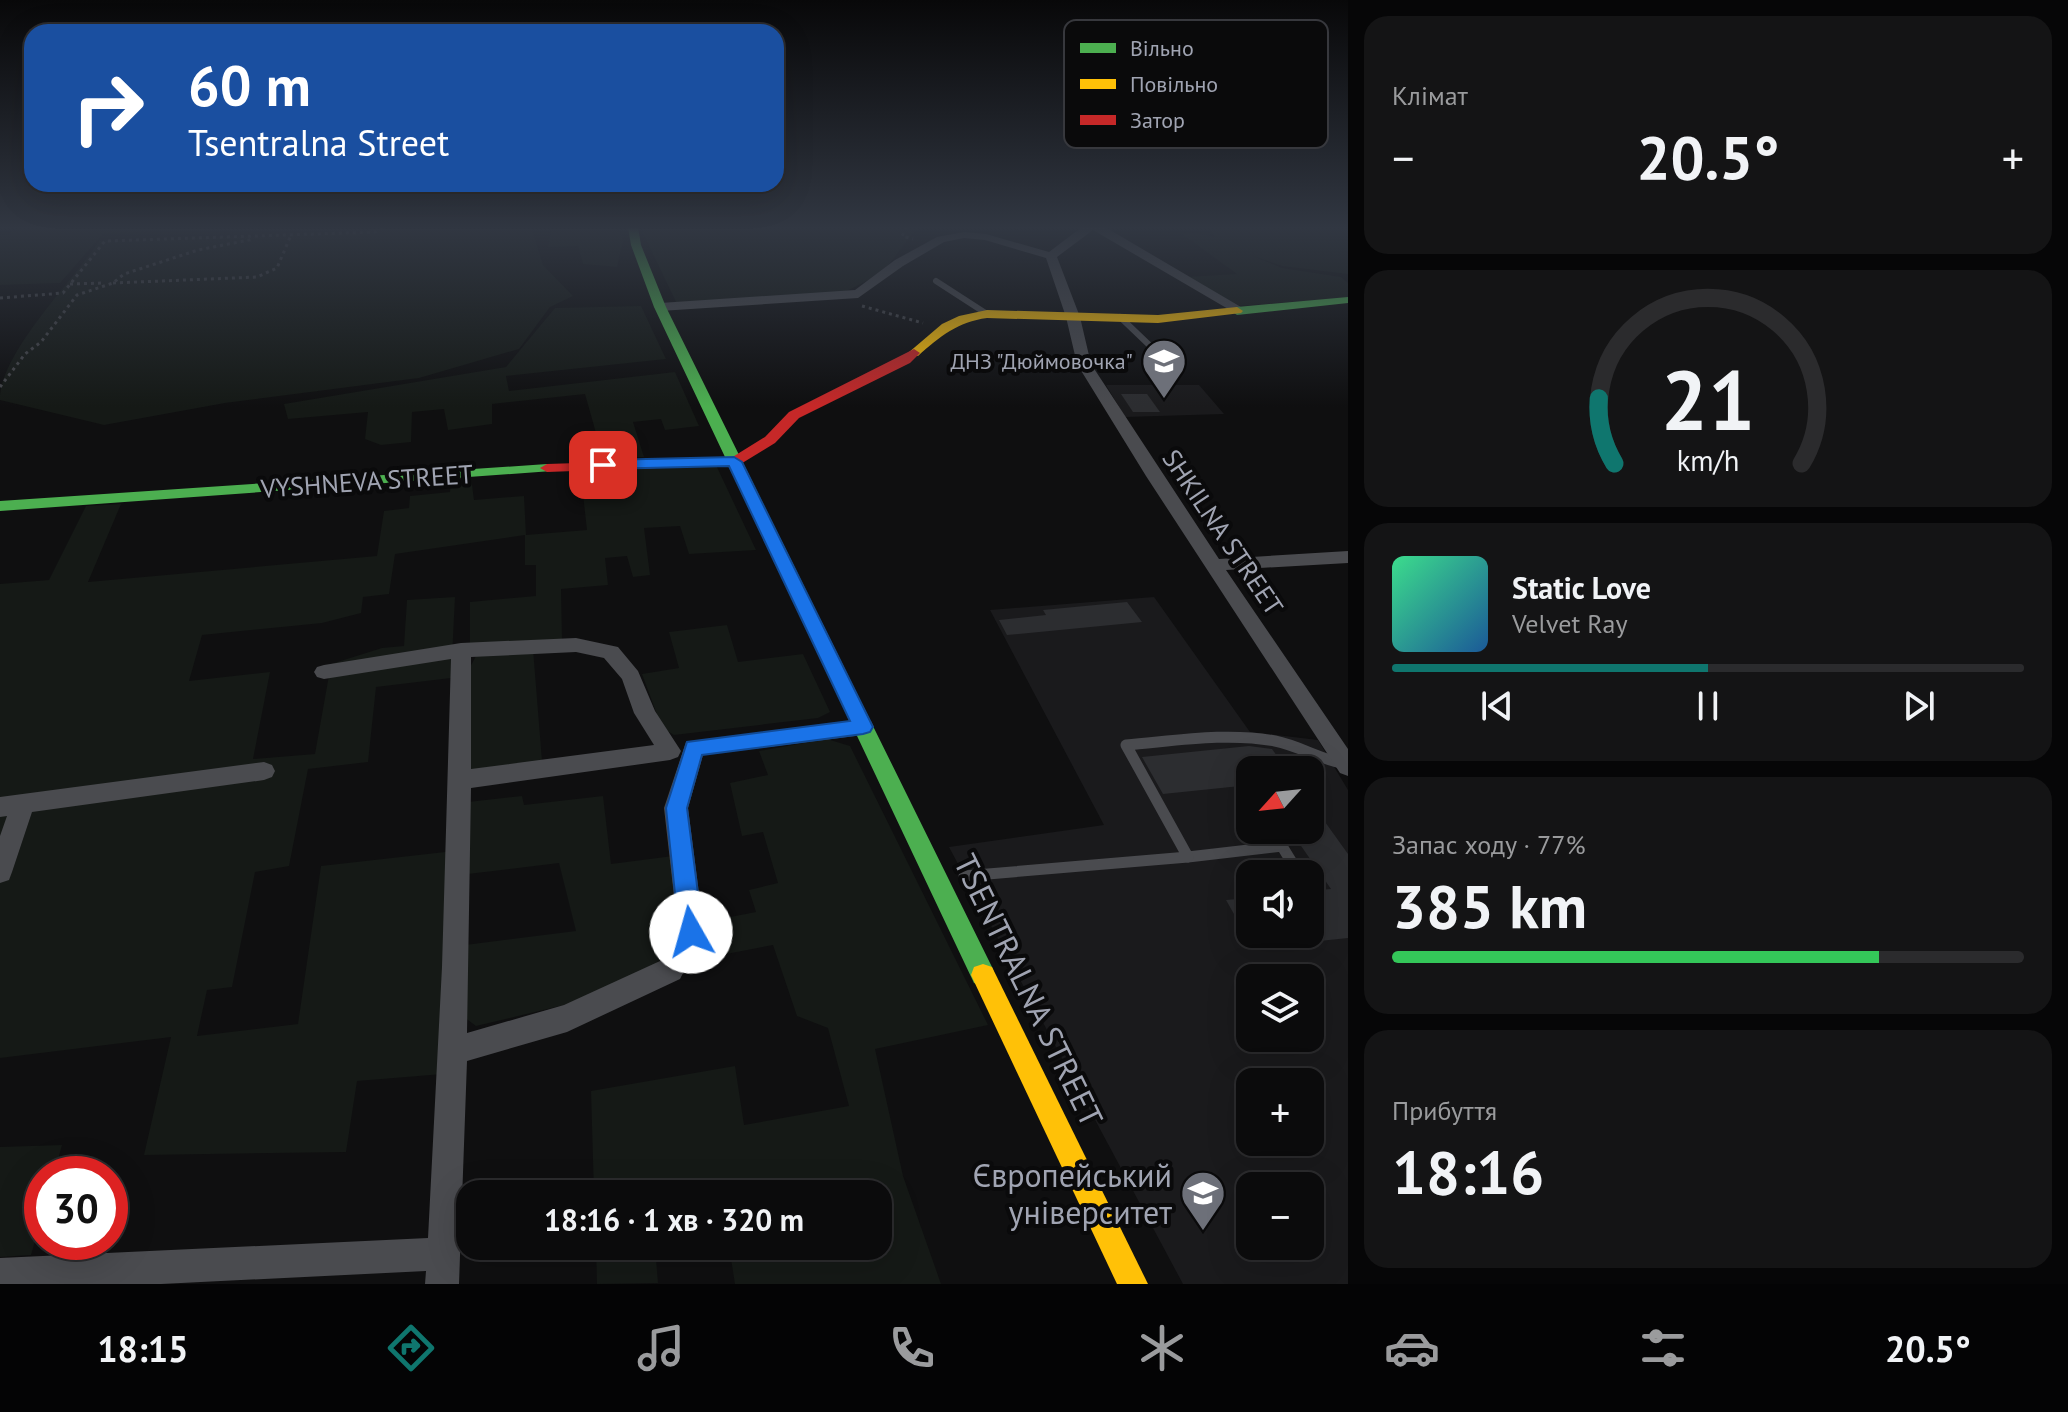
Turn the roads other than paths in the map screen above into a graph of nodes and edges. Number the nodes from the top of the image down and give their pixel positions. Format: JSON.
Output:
{"nodes":[{"id":1,"x":652,"y":287,"type":"edge"},
{"id":2,"x":867,"y":287,"type":"edge"},
{"id":3,"x":945,"y":287,"type":"edge"},
{"id":4,"x":1062,"y":287,"type":"edge"},
{"id":5,"x":1200,"y":287,"type":"edge"},
{"id":6,"x":1348,"y":300,"type":"edge"},
{"id":7,"x":660,"y":307,"type":"junction"},
{"id":8,"x":1240,"y":310,"type":"junction"},
{"id":9,"x":987,"y":314,"type":"junction"},
{"id":10,"x":1073,"y":317,"type":"junction"},
{"id":11,"x":1120,"y":317,"type":"junction"},
{"id":12,"x":1166,"y":361,"type":"dead end"},
{"id":13,"x":734,"y":462,"type":"junction"},
{"id":14,"x":0,"y":506,"type":"edge"},
{"id":15,"x":1348,"y":557,"type":"edge"},
{"id":16,"x":1213,"y":565,"type":"junction"},
{"id":17,"x":461,"y":650,"type":"junction"},
{"id":18,"x":324,"y":672,"type":"dead end"},
{"id":19,"x":863,"y":727,"type":"junction"},
{"id":20,"x":682,"y":749,"type":"junction"},
{"id":21,"x":1347,"y":766,"type":"edge"},
{"id":22,"x":264,"y":771,"type":"dead end"},
{"id":23,"x":461,"y":780,"type":"junction"},
{"id":24,"x":12,"y":805,"type":"edge"},
{"id":25,"x":1282,"y":846,"type":"joint"},
{"id":26,"x":1188,"y":857,"type":"junction"},
{"id":27,"x":1290,"y":860,"type":"edge"},
{"id":28,"x":0,"y":872,"type":"edge"},
{"id":29,"x":964,"y":876,"type":"dead end"},
{"id":30,"x":454,"y":1051,"type":"junction"},
{"id":31,"x":443,"y":1269,"type":"edge"},
{"id":32,"x":0,"y":1275,"type":"edge"},
{"id":33,"x":1133,"y":1284,"type":"edge"}],
"edges":[{"from":1,"to":7,"type":"street","name":"TSENTRALNA STREET"},
{"from":2,"to":7,"type":"street"},
{"from":3,"to":9,"type":"lane"},
{"from":4,"to":10,"type":"street","name":"SHKILNA STREET"},
{"from":5,"to":8,"type":"street"},
{"from":6,"to":8,"type":"street"},
{"from":7,"to":13,"type":"street","name":"TSENTRALNA STREET"},
{"from":8,"to":11,"type":"street"},
{"from":9,"to":10,"type":"street"},
{"from":9,"to":13,"type":"street"},
{"from":10,"to":11,"type":"street"},
{"from":10,"to":16,"type":"street","name":"SHKILNA STREET"},
{"from":11,"to":12,"type":"lane"},
{"from":13,"to":14,"type":"street","name":"VYSHNEVA STREET"},
{"from":13,"to":19,"type":"street","name":"TSENTRALNA STREET"},
{"from":15,"to":16,"type":"street"},
{"from":16,"to":21,"type":"street","name":"SHKILNA STREET"},
{"from":17,"to":18,"type":"street"},
{"from":17,"to":20,"type":"street"},
{"from":17,"to":23,"type":"street"},
{"from":19,"to":20,"type":"street"},
{"from":19,"to":33,"type":"street","name":"TSENTRALNA STREET"},
{"from":20,"to":23,"type":"street"},
{"from":20,"to":30,"type":"street"},
{"from":21,"to":26,"type":"lane"},
{"from":22,"to":24,"type":"street"},
{"from":23,"to":30,"type":"street"},
{"from":24,"to":28,"type":"street"},
{"from":25,"to":26,"type":"lane"},
{"from":25,"to":27,"type":"lane"},
{"from":26,"to":29,"type":"lane"},
{"from":30,"to":31,"type":"street"},
{"from":31,"to":32,"type":"street"}]}
